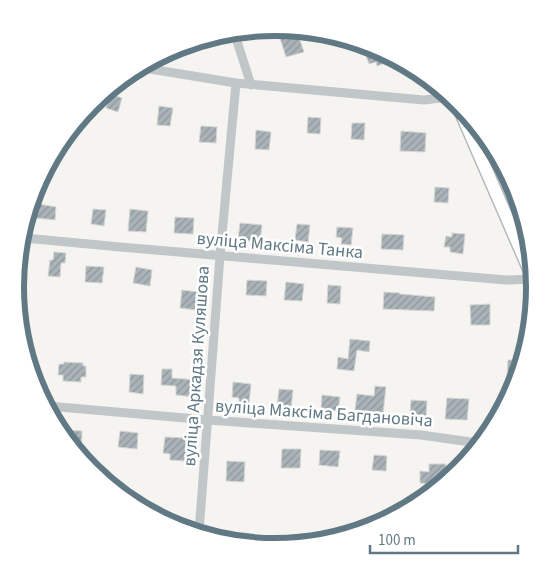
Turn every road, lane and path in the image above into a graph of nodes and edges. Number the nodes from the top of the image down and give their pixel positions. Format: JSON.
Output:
{"nodes":[{"id":1,"x":236,"y":39,"type":"edge"},
{"id":2,"x":151,"y":69,"type":"edge"},
{"id":3,"x":236,"y":84,"type":"junction"},
{"id":4,"x":251,"y":85,"type":"junction"},
{"id":5,"x":440,"y":98,"type":"edge"},
{"id":6,"x":467,"y":126,"type":"edge"},
{"id":7,"x":29,"y":238,"type":"edge"},
{"id":8,"x":220,"y":256,"type":"junction"},
{"id":9,"x":524,"y":258,"type":"edge"},
{"id":10,"x":526,"y":279,"type":"edge"},
{"id":11,"x":54,"y":407,"type":"edge"},
{"id":12,"x":208,"y":420,"type":"junction"},
{"id":13,"x":472,"y":442,"type":"edge"},
{"id":14,"x":199,"y":527,"type":"edge"}],
"edges":[{"from":1,"to":4,"type":"street"},
{"from":2,"to":3,"type":"street"},
{"from":3,"to":4,"type":"street"},
{"from":3,"to":8,"type":"street","name":"вуліца Аркадзя Куляшова"},
{"from":4,"to":5,"type":"street"},
{"from":6,"to":9,"type":"main road"},
{"from":7,"to":8,"type":"street","name":"вуліца Максіма Танка"},
{"from":8,"to":10,"type":"street","name":"вуліца Максіма Танка"},
{"from":8,"to":12,"type":"street","name":"вуліца Аркадзя Куляшова"},
{"from":11,"to":12,"type":"street","name":"вуліца Максіма Багдановіча"},
{"from":12,"to":13,"type":"street","name":"вуліца Максіма Багдановіча"},
{"from":12,"to":14,"type":"street","name":"вуліца Аркадзя Куляшова"}]}
